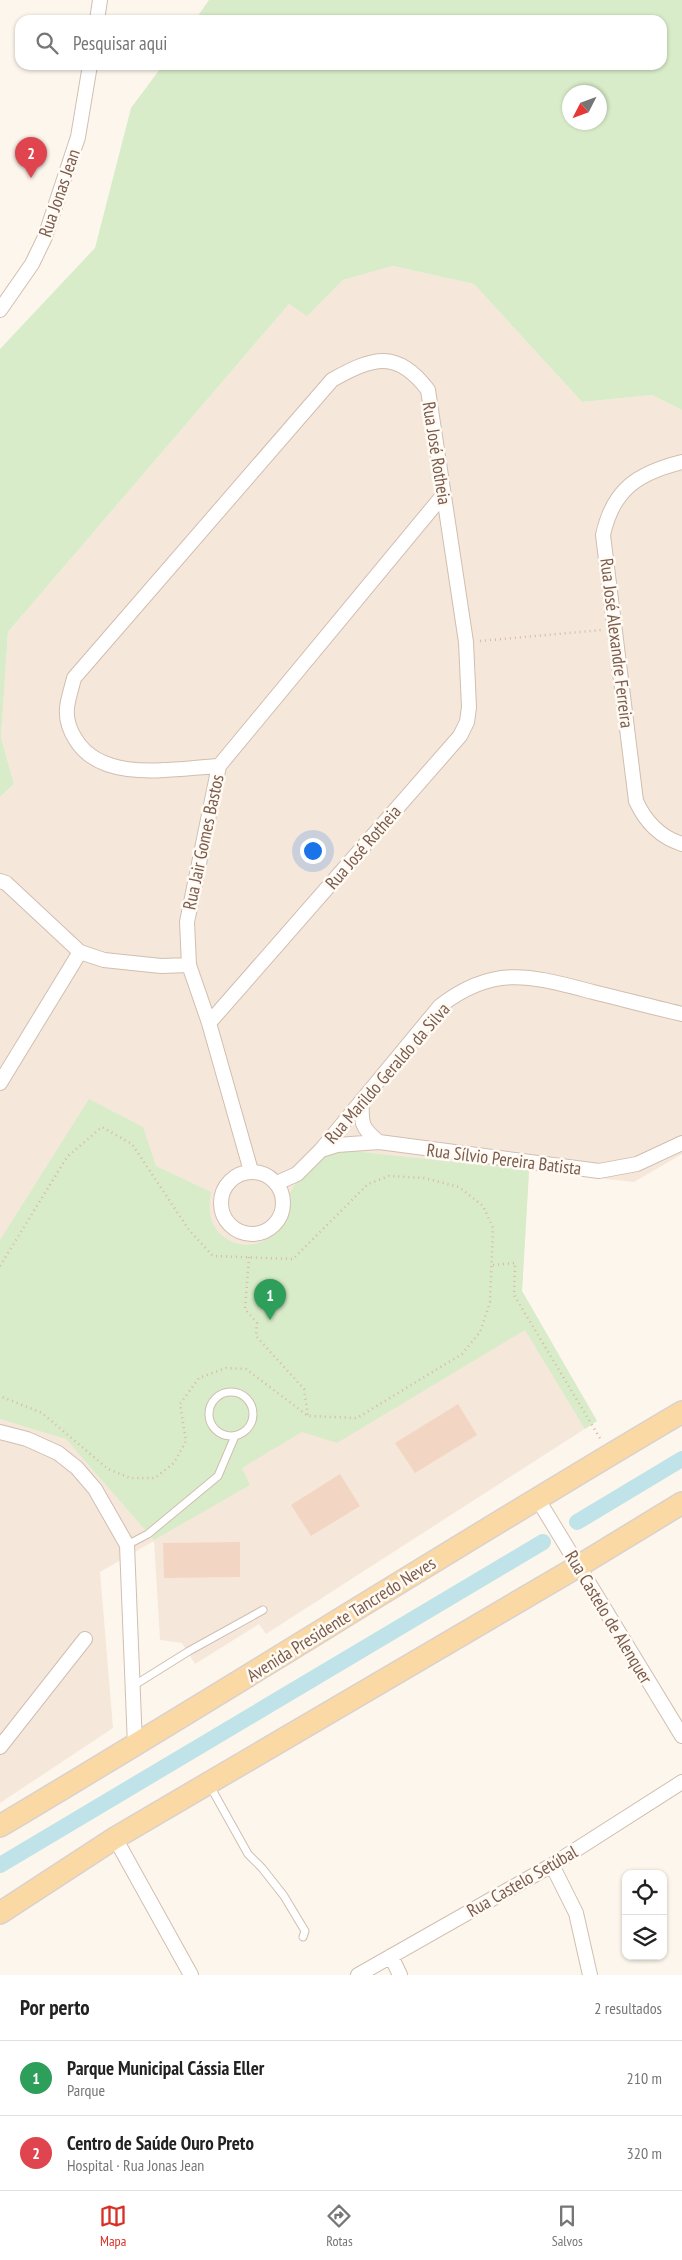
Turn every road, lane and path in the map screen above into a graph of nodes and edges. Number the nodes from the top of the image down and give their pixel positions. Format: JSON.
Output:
{"nodes":[{"id":1,"x":100,"y":0,"type":"edge"},
{"id":2,"x":98,"y":15,"type":"edge"},
{"id":3,"x":89,"y":70,"type":"edge"},
{"id":4,"x":0,"y":310,"type":"edge"},
{"id":5,"x":682,"y":462,"type":"edge"},
{"id":6,"x":444,"y":494,"type":"junction"},
{"id":7,"x":616,"y":628,"type":"junction"},
{"id":8,"x":466,"y":642,"type":"junction"},
{"id":9,"x":219,"y":766,"type":"junction"},
{"id":10,"x":682,"y":844,"type":"edge"},
{"id":11,"x":0,"y":881,"type":"edge"},
{"id":12,"x":80,"y":952,"type":"junction"},
{"id":13,"x":189,"y":965,"type":"junction"},
{"id":14,"x":682,"y":1014,"type":"edge"},
{"id":15,"x":209,"y":1023,"type":"junction"},
{"id":16,"x":0,"y":1082,"type":"edge"},
{"id":17,"x":362,"y":1100,"type":"junction"},
{"id":18,"x":379,"y":1142,"type":"junction"},
{"id":19,"x":682,"y":1142,"type":"edge"},
{"id":20,"x":321,"y":1150,"type":"junction"},
{"id":21,"x":251,"y":1171,"type":"junction"},
{"id":22,"x":277,"y":1183,"type":"junction"},
{"id":23,"x":249,"y":1257,"type":"junction"},
{"id":24,"x":492,"y":1265,"type":"junction"},
{"id":25,"x":0,"y":1266,"type":"edge"},
{"id":26,"x":0,"y":1396,"type":"edge"},
{"id":27,"x":682,"y":1412,"type":"edge"},
{"id":28,"x":308,"y":1416,"type":"junction"},
{"id":29,"x":592,"y":1424,"type":"dead end"},
{"id":30,"x":0,"y":1432,"type":"edge"},
{"id":31,"x":235,"y":1436,"type":"junction"},
{"id":32,"x":537,"y":1498,"type":"junction"},
{"id":33,"x":682,"y":1502,"type":"edge"},
{"id":34,"x":127,"y":1545,"type":"junction"},
{"id":35,"x":577,"y":1567,"type":"junction"},
{"id":36,"x":263,"y":1610,"type":"dead end"},
{"id":37,"x":86,"y":1639,"type":"dead end"},
{"id":38,"x":132,"y":1686,"type":"junction"},
{"id":39,"x":682,"y":1736,"type":"edge"},
{"id":40,"x":135,"y":1746,"type":"junction"},
{"id":41,"x":0,"y":1748,"type":"edge"},
{"id":42,"x":682,"y":1782,"type":"edge"},
{"id":43,"x":209,"y":1783,"type":"junction"},
{"id":44,"x":0,"y":1826,"type":"edge"},
{"id":45,"x":115,"y":1838,"type":"junction"},
{"id":46,"x":552,"y":1865,"type":"junction"},
{"id":47,"x":0,"y":1913,"type":"edge"},
{"id":48,"x":303,"y":1937,"type":"dead end"},
{"id":49,"x":391,"y":1956,"type":"junction"},
{"id":50,"x":191,"y":1975,"type":"edge"},
{"id":51,"x":358,"y":1975,"type":"edge"},
{"id":52,"x":400,"y":1975,"type":"edge"},
{"id":53,"x":590,"y":1975,"type":"edge"}],
"edges":[{"from":1,"to":2,"type":"street"},
{"from":3,"to":4,"type":"street","name":"Rua Jonas Jean"},
{"from":5,"to":7,"type":"street","name":"Rua José Alexandre Ferreira"},
{"from":6,"to":8,"type":"street","name":"Rua José Rotheia"},
{"from":6,"to":9,"type":"street","name":"Rua Jair Gomes Bastos"},
{"from":6,"to":9,"type":"street","name":"Rua José Rotheia"},
{"from":7,"to":8,"type":"path"},
{"from":7,"to":10,"type":"street","name":"Rua José Alexandre Ferreira"},
{"from":8,"to":15,"type":"street","name":"Rua José Rotheia"},
{"from":9,"to":13,"type":"street","name":"Rua Jair Gomes Bastos"},
{"from":11,"to":12,"type":"street"},
{"from":12,"to":13,"type":"street"},
{"from":12,"to":16,"type":"street"},
{"from":13,"to":15,"type":"street","name":"Rua Jair Gomes Bastos"},
{"from":14,"to":17,"type":"street","name":"Rua Marildo Geraldo da Silva"},
{"from":15,"to":21,"type":"street","name":"Rua Jair Gomes Bastos"},
{"from":17,"to":18,"type":"street"},
{"from":17,"to":20,"type":"street","name":"Rua Marildo Geraldo da Silva"},
{"from":18,"to":19,"type":"street","name":"Rua Sílvio Pereira Batista"},
{"from":18,"to":20,"type":"street","name":"Rua Sílvio Pereira Batista"},
{"from":20,"to":22,"type":"street","name":"Rua Marildo Geraldo da Silva"},
{"from":21,"to":22,"type":"street"},
{"from":21,"to":22,"type":"street"},
{"from":23,"to":24,"type":"path"},
{"from":23,"to":25,"type":"path"},
{"from":23,"to":28,"type":"path"},
{"from":24,"to":28,"type":"path"},
{"from":24,"to":29,"type":"path"},
{"from":26,"to":28,"type":"path"},
{"from":27,"to":32,"type":"main road","name":"Avenida Presidente Tancredo Neves"},
{"from":30,"to":34,"type":"street"},
{"from":31,"to":31,"type":"lane"},
{"from":31,"to":34,"type":"lane"},
{"from":32,"to":35,"type":"street","name":"Rua Castelo de Alenquer"},
{"from":32,"to":40,"type":"main road","name":"Avenida Presidente Tancredo Neves"},
{"from":33,"to":35,"type":"main road"},
{"from":34,"to":38,"type":"street"},
{"from":35,"to":39,"type":"street","name":"Rua Castelo de Alenquer"},
{"from":35,"to":43,"type":"main road"},
{"from":36,"to":38,"type":"lane"},
{"from":37,"to":41,"type":"street"},
{"from":38,"to":40,"type":"street"},
{"from":40,"to":44,"type":"main road","name":"Avenida Presidente Tancredo Neves"},
{"from":42,"to":46,"type":"street","name":"Rua Castelo Setúbal"},
{"from":43,"to":45,"type":"main road"},
{"from":43,"to":48,"type":"lane"},
{"from":45,"to":47,"type":"main road"},
{"from":45,"to":50,"type":"street"},
{"from":46,"to":49,"type":"street","name":"Rua Castelo Setúbal"},
{"from":46,"to":53,"type":"street"},
{"from":49,"to":51,"type":"street","name":"Rua Castelo Setúbal"},
{"from":49,"to":52,"type":"street"}]}
